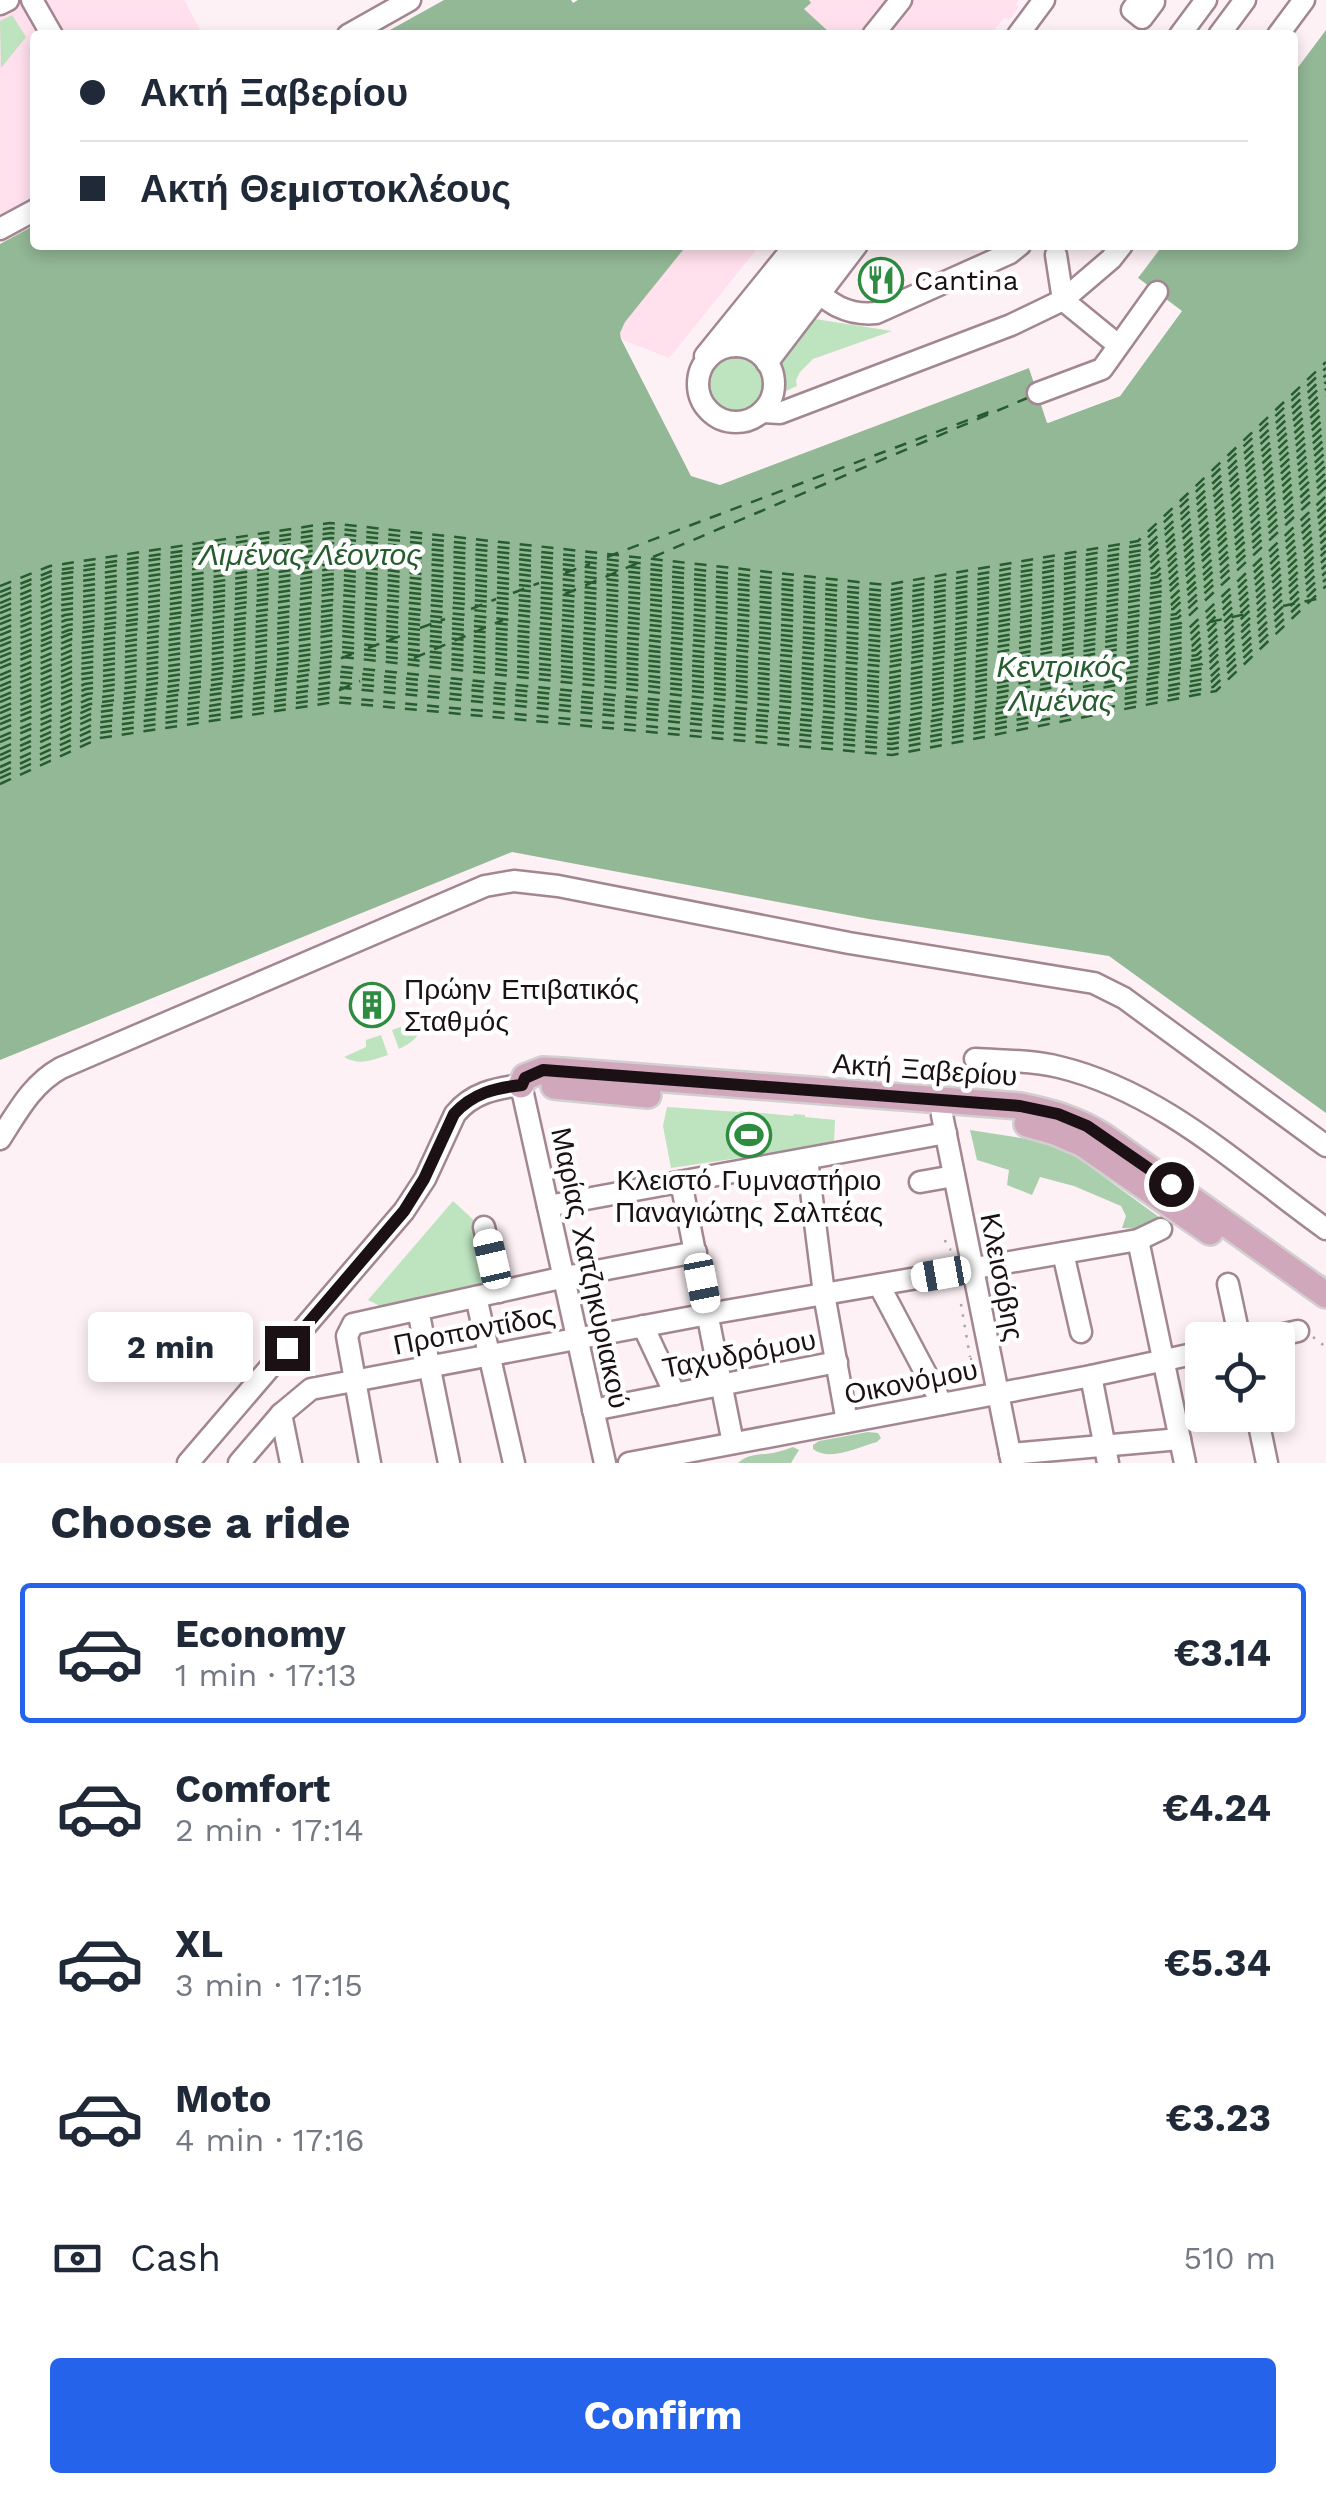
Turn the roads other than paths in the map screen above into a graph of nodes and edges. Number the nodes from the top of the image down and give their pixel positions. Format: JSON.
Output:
{"nodes":[{"id":1,"x":8,"y":0,"type":"edge"},
{"id":2,"x":410,"y":0,"type":"edge"},
{"id":3,"x":901,"y":0,"type":"edge"},
{"id":4,"x":1029,"y":0,"type":"edge"},
{"id":5,"x":1044,"y":0,"type":"edge"},
{"id":6,"x":1140,"y":0,"type":"edge"},
{"id":7,"x":1152,"y":0,"type":"edge"},
{"id":8,"x":1206,"y":0,"type":"edge"},
{"id":9,"x":1245,"y":0,"type":"edge"},
{"id":10,"x":1304,"y":0,"type":"edge"},
{"id":11,"x":0,"y":4,"type":"edge"},
{"id":12,"x":357,"y":30,"type":"edge"},
{"id":13,"x":877,"y":30,"type":"edge"},
{"id":14,"x":1006,"y":30,"type":"edge"},
{"id":15,"x":1022,"y":30,"type":"edge"},
{"id":16,"x":1184,"y":30,"type":"edge"},
{"id":17,"x":1222,"y":30,"type":"edge"},
{"id":18,"x":1282,"y":30,"type":"edge"},
{"id":19,"x":30,"y":213,"type":"edge"},
{"id":20,"x":0,"y":229,"type":"edge"},
{"id":21,"x":791,"y":250,"type":"edge"},
{"id":22,"x":815,"y":250,"type":"edge"},
{"id":23,"x":836,"y":250,"type":"edge"},
{"id":24,"x":852,"y":250,"type":"edge"},
{"id":25,"x":1014,"y":250,"type":"edge"},
{"id":26,"x":1054,"y":250,"type":"edge"},
{"id":27,"x":1118,"y":250,"type":"edge"},
{"id":28,"x":814,"y":290,"type":"junction"},
{"id":29,"x":1157,"y":292,"type":"dead end"},
{"id":30,"x":1063,"y":300,"type":"junction"},
{"id":31,"x":1118,"y":346,"type":"junction"},
{"id":32,"x":752,"y":352,"type":"junction"},
{"id":33,"x":699,"y":375,"type":"junction"},
{"id":34,"x":1038,"y":393,"type":"dead end"},
{"id":35,"x":762,"y":412,"type":"junction"},
{"id":36,"x":975,"y":1059,"type":"dead end"},
{"id":37,"x":523,"y":1081,"type":"junction"},
{"id":38,"x":944,"y":1117,"type":"junction"},
{"id":39,"x":0,"y":1139,"type":"edge"},
{"id":40,"x":1326,"y":1146,"type":"edge"},
{"id":41,"x":806,"y":1159,"type":"junction"},
{"id":42,"x":955,"y":1178,"type":"junction"},
{"id":43,"x":680,"y":1182,"type":"junction"},
{"id":44,"x":921,"y":1185,"type":"dead end"},
{"id":45,"x":548,"y":1206,"type":"junction"},
{"id":46,"x":484,"y":1226,"type":"dead end"},
{"id":47,"x":1162,"y":1229,"type":"dead end"},
{"id":48,"x":1326,"y":1229,"type":"edge"},
{"id":49,"x":1138,"y":1240,"type":"junction"},
{"id":50,"x":696,"y":1252,"type":"junction"},
{"id":51,"x":1064,"y":1253,"type":"junction"},
{"id":52,"x":972,"y":1269,"type":"junction"},
{"id":53,"x":565,"y":1277,"type":"junction"},
{"id":54,"x":879,"y":1284,"type":"junction"},
{"id":55,"x":1228,"y":1284,"type":"dead end"},
{"id":56,"x":499,"y":1292,"type":"junction"},
{"id":57,"x":824,"y":1294,"type":"junction"},
{"id":58,"x":1326,"y":1295,"type":"edge"},
{"id":59,"x":476,"y":1297,"type":"junction"},
{"id":60,"x":418,"y":1310,"type":"junction"},
{"id":61,"x":708,"y":1314,"type":"junction"},
{"id":62,"x":1326,"y":1314,"type":"edge"},
{"id":63,"x":1236,"y":1322,"type":"edge"},
{"id":64,"x":643,"y":1326,"type":"junction"},
{"id":65,"x":1298,"y":1331,"type":"dead end"},
{"id":66,"x":1082,"y":1332,"type":"dead end"},
{"id":67,"x":1295,"y":1332,"type":"edge"},
{"id":68,"x":578,"y":1338,"type":"junction"},
{"id":69,"x":489,"y":1356,"type":"junction"},
{"id":70,"x":1185,"y":1356,"type":"edge"},
{"id":71,"x":1164,"y":1360,"type":"junction"},
{"id":72,"x":837,"y":1362,"type":"junction"},
{"id":73,"x":430,"y":1367,"type":"junction"},
{"id":74,"x":1090,"y":1376,"type":"junction"},
{"id":75,"x":354,"y":1381,"type":"junction"},
{"id":76,"x":722,"y":1385,"type":"junction"},
{"id":77,"x":998,"y":1393,"type":"junction"},
{"id":78,"x":675,"y":1394,"type":"junction"},
{"id":79,"x":942,"y":1404,"type":"junction"},
{"id":80,"x":593,"y":1410,"type":"junction"},
{"id":81,"x":281,"y":1414,"type":"junction"},
{"id":82,"x":847,"y":1422,"type":"junction"},
{"id":83,"x":1261,"y":1432,"type":"edge"},
{"id":84,"x":1180,"y":1439,"type":"junction"},
{"id":85,"x":733,"y":1443,"type":"junction"},
{"id":86,"x":1106,"y":1454,"type":"edge"},
{"id":87,"x":1011,"y":1458,"type":"edge"},
{"id":88,"x":188,"y":1463,"type":"edge"},
{"id":89,"x":239,"y":1463,"type":"edge"},
{"id":90,"x":291,"y":1463,"type":"edge"},
{"id":91,"x":370,"y":1463,"type":"edge"},
{"id":92,"x":449,"y":1463,"type":"edge"},
{"id":93,"x":514,"y":1463,"type":"edge"},
{"id":94,"x":605,"y":1463,"type":"edge"},
{"id":95,"x":629,"y":1463,"type":"edge"},
{"id":96,"x":1185,"y":1463,"type":"edge"},
{"id":97,"x":1267,"y":1463,"type":"edge"}],
"edges":[{"from":1,"to":11,"type":"street"},
{"from":2,"to":12,"type":"street"},
{"from":3,"to":13,"type":"street"},
{"from":4,"to":14,"type":"street"},
{"from":5,"to":15,"type":"street"},
{"from":6,"to":7,"type":"street"},
{"from":8,"to":16,"type":"street"},
{"from":9,"to":17,"type":"street"},
{"from":10,"to":18,"type":"street"},
{"from":19,"to":20,"type":"street"},
{"from":21,"to":33,"type":"street"},
{"from":22,"to":32,"type":"street"},
{"from":23,"to":28,"type":"street"},
{"from":24,"to":28,"type":"street"},
{"from":25,"to":28,"type":"street"},
{"from":26,"to":30,"type":"street"},
{"from":27,"to":30,"type":"street"},
{"from":28,"to":32,"type":"street"},
{"from":29,"to":31,"type":"street"},
{"from":30,"to":31,"type":"street"},
{"from":30,"to":35,"type":"street"},
{"from":31,"to":34,"type":"street"},
{"from":32,"to":33,"type":"street"},
{"from":32,"to":35,"type":"street"},
{"from":33,"to":35,"type":"street"},
{"from":36,"to":48,"type":"street"},
{"from":37,"to":38,"type":"main road","name":"Ακτή Ξαβερίου"},
{"from":37,"to":45,"type":"street","name":"Μαρίας Χατζηκυριακού"},
{"from":37,"to":88,"type":"street"},
{"from":38,"to":41,"type":"street"},
{"from":38,"to":42,"type":"street","name":"Κλεισόβης"},
{"from":38,"to":58,"type":"main road","name":"Ακτή Ξαβερίου"},
{"from":38,"to":62,"type":"main road","name":"Ακτή Ξαβερίου"},
{"from":39,"to":40,"type":"street"},
{"from":41,"to":43,"type":"street"},
{"from":41,"to":57,"type":"street"},
{"from":42,"to":44,"type":"street"},
{"from":42,"to":52,"type":"street","name":"Κλεισόβης"},
{"from":43,"to":45,"type":"street"},
{"from":43,"to":50,"type":"street"},
{"from":45,"to":53,"type":"street","name":"Μαρίας Χατζηκυριακού"},
{"from":46,"to":56,"type":"street"},
{"from":47,"to":49,"type":"street","name":"Προποντίδος"},
{"from":49,"to":51,"type":"street","name":"Προποντίδος"},
{"from":49,"to":71,"type":"street"},
{"from":50,"to":53,"type":"street"},
{"from":50,"to":61,"type":"street"},
{"from":51,"to":52,"type":"street","name":"Προποντίδος"},
{"from":51,"to":66,"type":"street"},
{"from":52,"to":54,"type":"street","name":"Προποντίδος"},
{"from":52,"to":77,"type":"street","name":"Κλεισόβης"},
{"from":53,"to":56,"type":"street"},
{"from":53,"to":68,"type":"street","name":"Μαρίας Χατζηκυριακού"},
{"from":54,"to":57,"type":"street","name":"Προποντίδος"},
{"from":54,"to":79,"type":"street"},
{"from":55,"to":63,"type":"street"},
{"from":56,"to":59,"type":"street"},
{"from":57,"to":61,"type":"street","name":"Προποντίδος"},
{"from":57,"to":72,"type":"street"},
{"from":59,"to":60,"type":"street"},
{"from":59,"to":69,"type":"street"},
{"from":60,"to":73,"type":"street"},
{"from":60,"to":75,"type":"street"},
{"from":61,"to":64,"type":"street","name":"Προποντίδος"},
{"from":61,"to":76,"type":"street"},
{"from":64,"to":68,"type":"street","name":"Προποντίδος"},
{"from":64,"to":78,"type":"street"},
{"from":65,"to":67,"type":"street"},
{"from":68,"to":69,"type":"street","name":"Προποντίδος"},
{"from":68,"to":80,"type":"street","name":"Μαρίας Χατζηκυριακού"},
{"from":69,"to":73,"type":"street","name":"Προποντίδος"},
{"from":69,"to":93,"type":"street"},
{"from":70,"to":71,"type":"street","name":"Οικονόμου"},
{"from":71,"to":74,"type":"street","name":"Οικονόμου"},
{"from":71,"to":84,"type":"street"},
{"from":72,"to":76,"type":"street","name":"Ταχυδρόμου"},
{"from":72,"to":82,"type":"street"},
{"from":73,"to":75,"type":"street","name":"Προποντίδος"},
{"from":73,"to":92,"type":"street"},
{"from":74,"to":77,"type":"street","name":"Οικονόμου"},
{"from":74,"to":86,"type":"street"},
{"from":75,"to":81,"type":"street","name":"Προποντίδος"},
{"from":75,"to":91,"type":"street"},
{"from":76,"to":78,"type":"street","name":"Ταχυδρόμου"},
{"from":76,"to":85,"type":"street"},
{"from":77,"to":79,"type":"street","name":"Οικονόμου"},
{"from":77,"to":87,"type":"street","name":"Κλεισόβης"},
{"from":78,"to":80,"type":"street","name":"Ταχυδρόμου"},
{"from":79,"to":82,"type":"street","name":"Οικονόμου"},
{"from":80,"to":94,"type":"street","name":"Μαρίας Χατζηκυριακού"},
{"from":81,"to":89,"type":"street","name":"Προποντίδος"},
{"from":81,"to":90,"type":"street"},
{"from":82,"to":85,"type":"street","name":"Οικονόμου"},
{"from":83,"to":97,"type":"street"},
{"from":84,"to":86,"type":"street"},
{"from":84,"to":96,"type":"street"},
{"from":85,"to":95,"type":"street","name":"Οικονόμου"},
{"from":86,"to":87,"type":"street"}]}
